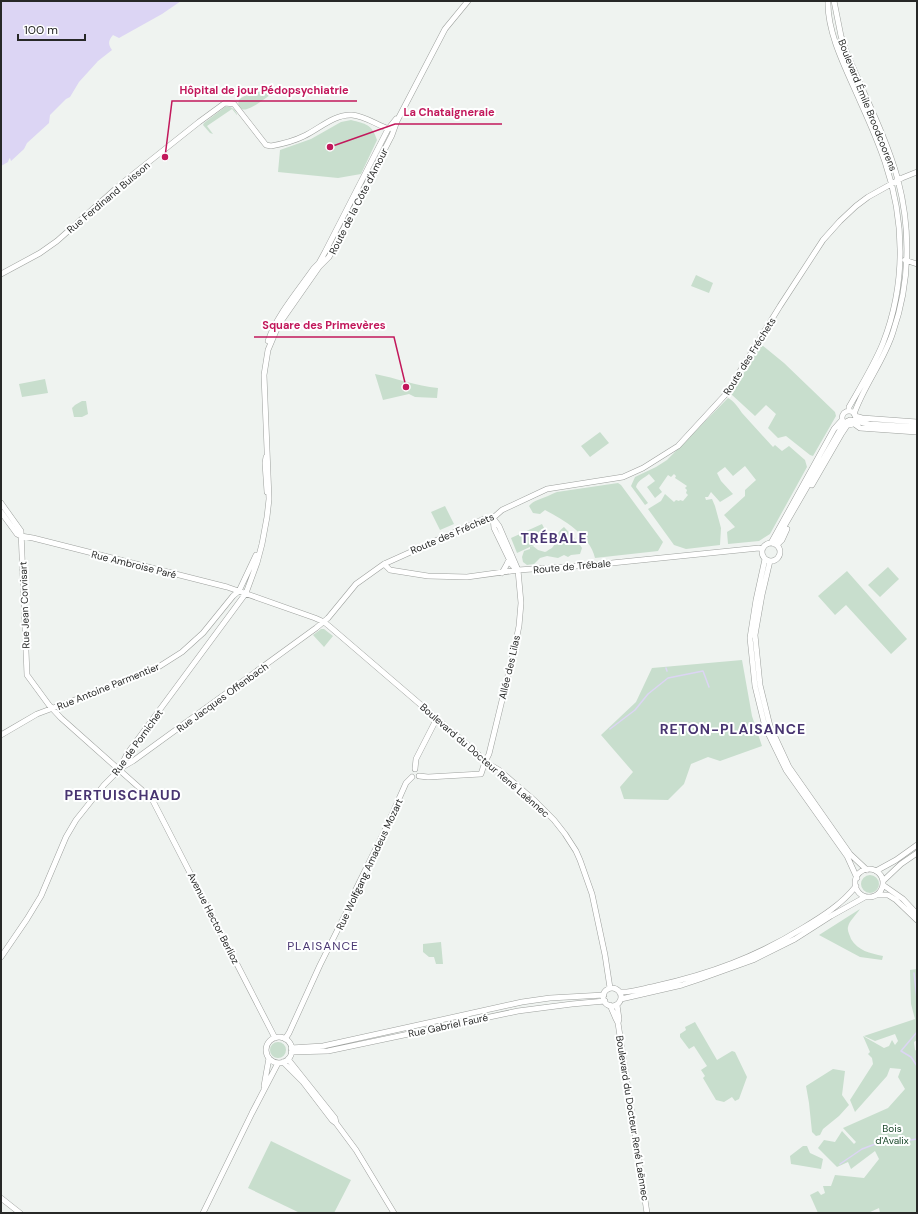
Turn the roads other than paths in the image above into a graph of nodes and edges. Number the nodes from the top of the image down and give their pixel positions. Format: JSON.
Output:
{"nodes":[{"id":1,"x":465,"y":1,"type":"edge"},
{"id":2,"x":468,"y":1,"type":"edge"},
{"id":3,"x":828,"y":1,"type":"edge"},
{"id":4,"x":834,"y":1,"type":"edge"},
{"id":5,"x":388,"y":129,"type":"junction"},
{"id":6,"x":394,"y":131,"type":"junction"},
{"id":7,"x":917,"y":172,"type":"edge"},
{"id":8,"x":898,"y":181,"type":"junction"},
{"id":9,"x":892,"y":184,"type":"junction"},
{"id":10,"x":907,"y":260,"type":"junction"},
{"id":11,"x":900,"y":261,"type":"junction"},
{"id":12,"x":917,"y":264,"type":"edge"},
{"id":13,"x":1,"y":274,"type":"edge"},
{"id":14,"x":850,"y":419,"type":"junction"},
{"id":15,"x":917,"y":422,"type":"edge"},
{"id":16,"x":917,"y":427,"type":"edge"},
{"id":17,"x":917,"y":432,"type":"edge"},
{"id":18,"x":1,"y":503,"type":"edge"},
{"id":19,"x":1,"y":512,"type":"edge"},
{"id":20,"x":493,"y":518,"type":"junction"},
{"id":21,"x":21,"y":536,"type":"junction"},
{"id":22,"x":774,"y":544,"type":"junction"},
{"id":23,"x":762,"y":549,"type":"junction"},
{"id":24,"x":509,"y":559,"type":"junction"},
{"id":25,"x":768,"y":560,"type":"junction"},
{"id":26,"x":384,"y":564,"type":"junction"},
{"id":27,"x":250,"y":569,"type":"joint"},
{"id":28,"x":518,"y":570,"type":"junction"},
{"id":29,"x":502,"y":573,"type":"junction"},
{"id":30,"x":239,"y":591,"type":"junction"},
{"id":31,"x":246,"y":593,"type":"junction"},
{"id":32,"x":324,"y":622,"type":"junction"},
{"id":33,"x":52,"y":709,"type":"junction"},
{"id":34,"x":437,"y":718,"type":"junction"},
{"id":35,"x":1,"y":735,"type":"edge"},
{"id":36,"x":484,"y":762,"type":"junction"},
{"id":37,"x":415,"y":769,"type":"junction"},
{"id":38,"x":119,"y":770,"type":"junction"},
{"id":39,"x":419,"y":776,"type":"junction"},
{"id":40,"x":412,"y":777,"type":"junction"},
{"id":41,"x":917,"y":845,"type":"edge"},
{"id":42,"x":917,"y":852,"type":"edge"},
{"id":43,"x":867,"y":870,"type":"junction"},
{"id":44,"x":876,"y":871,"type":"junction"},
{"id":45,"x":857,"y":878,"type":"junction"},
{"id":46,"x":883,"y":883,"type":"junction"},
{"id":47,"x":856,"y":886,"type":"junction"},
{"id":48,"x":877,"y":895,"type":"junction"},
{"id":49,"x":865,"y":897,"type":"junction"},
{"id":50,"x":917,"y":914,"type":"edge"},
{"id":51,"x":917,"y":920,"type":"edge"},
{"id":52,"x":1,"y":956,"type":"edge"},
{"id":53,"x":610,"y":988,"type":"junction"},
{"id":54,"x":620,"y":992,"type":"junction"},
{"id":55,"x":604,"y":995,"type":"junction"},
{"id":56,"x":621,"y":999,"type":"junction"},
{"id":57,"x":605,"y":1001,"type":"junction"},
{"id":58,"x":610,"y":1005,"type":"junction"},
{"id":59,"x":616,"y":1005,"type":"junction"},
{"id":60,"x":618,"y":1023,"type":"junction"},
{"id":61,"x":275,"y":1038,"type":"junction"},
{"id":62,"x":285,"y":1039,"type":"junction"},
{"id":63,"x":291,"y":1050,"type":"junction"},
{"id":64,"x":270,"y":1058,"type":"junction"},
{"id":65,"x":283,"y":1061,"type":"junction"},
{"id":66,"x":262,"y":1094,"type":"junction"},
{"id":67,"x":1,"y":1198,"type":"edge"},
{"id":68,"x":20,"y":1213,"type":"edge"},
{"id":69,"x":203,"y":1213,"type":"edge"},
{"id":70,"x":394,"y":1213,"type":"edge"},
{"id":71,"x":647,"y":1213,"type":"edge"}],
"edges":[{"from":1,"to":5,"type":"street","name":"Route de la Côte d'Amour"},
{"from":2,"to":6,"type":"street","name":"Route de la Côte d'Amour"},
{"from":3,"to":9,"type":"street","name":"Boulevard Émile Broodcoorens"},
{"from":4,"to":8,"type":"street","name":"Boulevard Émile Broodcoorens"},
{"from":5,"to":6,"type":"street","name":"Rue Ferdinand Buisson"},
{"from":5,"to":13,"type":"street","name":"Rue Ferdinand Buisson"},
{"from":5,"to":27,"type":"street","name":"Route de la Côte d'Amour"},
{"from":6,"to":31,"type":"street","name":"Route de la Côte d'Amour"},
{"from":7,"to":8,"type":"street","name":"Route des Fréchets"},
{"from":8,"to":9,"type":"street","name":"Route des Fréchets"},
{"from":8,"to":10,"type":"street","name":"Boulevard Émile Broodcoorens"},
{"from":9,"to":11,"type":"street","name":"Boulevard Émile Broodcoorens"},
{"from":9,"to":20,"type":"street","name":"Route des Fréchets"},
{"from":10,"to":11,"type":"street"},
{"from":10,"to":12,"type":"street"},
{"from":10,"to":14,"type":"street","name":"Boulevard Émile Broodcoorens"},
{"from":11,"to":14,"type":"street","name":"Boulevard Émile Broodcoorens"},
{"from":14,"to":15,"type":"street"},
{"from":14,"to":16,"type":"street"},
{"from":14,"to":17,"type":"street"},
{"from":14,"to":22,"type":"street","name":"Boulevard Émile Broodcoorens"},
{"from":14,"to":22,"type":"street","name":"Boulevard Émile Broodcoorens"},
{"from":18,"to":21,"type":"street"},
{"from":19,"to":21,"type":"street"},
{"from":20,"to":24,"type":"street"},
{"from":20,"to":26,"type":"street","name":"Route des Fréchets"},
{"from":20,"to":28,"type":"street","name":"Allée des Lilas"},
{"from":21,"to":30,"type":"street","name":"Rue Ambroise Paré"},
{"from":21,"to":33,"type":"street","name":"Rue Jean Corvisart"},
{"from":22,"to":23,"type":"street"},
{"from":22,"to":25,"type":"street"},
{"from":23,"to":25,"type":"street"},
{"from":23,"to":28,"type":"street","name":"Route de Trébale"},
{"from":24,"to":28,"type":"street"},
{"from":24,"to":29,"type":"street"},
{"from":25,"to":43,"type":"street"},
{"from":25,"to":45,"type":"street"},
{"from":26,"to":29,"type":"street","name":"Route de Trébale"},
{"from":26,"to":32,"type":"street","name":"Route des Fréchets"},
{"from":27,"to":30,"type":"street","name":"Rue Antoine Parmentier"},
{"from":28,"to":29,"type":"street","name":"Route de Trébale"},
{"from":28,"to":36,"type":"street","name":"Allée des Lilas"},
{"from":30,"to":31,"type":"street","name":"Rue Ambroise Paré"},
{"from":30,"to":33,"type":"street","name":"Rue Antoine Parmentier"},
{"from":31,"to":32,"type":"street","name":"Boulevard du Docteur René Laënnec"},
{"from":31,"to":38,"type":"street","name":"Rue de Pornichet"},
{"from":32,"to":34,"type":"street","name":"Boulevard du Docteur René Laënnec"},
{"from":32,"to":38,"type":"street","name":"Rue Jacques Offenbach"},
{"from":33,"to":35,"type":"street","name":"Rue Antoine Parmentier"},
{"from":33,"to":38,"type":"street"},
{"from":34,"to":36,"type":"street","name":"Boulevard du Docteur René Laënnec"},
{"from":34,"to":37,"type":"street"},
{"from":36,"to":39,"type":"street","name":"Allée des Lilas"},
{"from":36,"to":53,"type":"street","name":"Boulevard du Docteur René Laënnec"},
{"from":37,"to":39,"type":"street"},
{"from":37,"to":40,"type":"street"},
{"from":38,"to":52,"type":"street","name":"Rue de Pornichet"},
{"from":38,"to":61,"type":"street","name":"Avenue Hector Berlioz"},
{"from":39,"to":40,"type":"street"},
{"from":40,"to":62,"type":"street","name":"Rue Wolfgang Amadeus Mozart"},
{"from":41,"to":44,"type":"street"},
{"from":42,"to":46,"type":"street"},
{"from":43,"to":44,"type":"street"},
{"from":43,"to":45,"type":"street"},
{"from":44,"to":46,"type":"street"},
{"from":45,"to":47,"type":"street"},
{"from":46,"to":48,"type":"street"},
{"from":46,"to":50,"type":"street"},
{"from":47,"to":49,"type":"street"},
{"from":47,"to":54,"type":"street"},
{"from":48,"to":49,"type":"street"},
{"from":48,"to":51,"type":"street"},
{"from":49,"to":56,"type":"street"},
{"from":53,"to":54,"type":"street"},
{"from":53,"to":55,"type":"street"},
{"from":54,"to":56,"type":"street"},
{"from":55,"to":57,"type":"street"},
{"from":55,"to":63,"type":"street","name":"Rue Gabriel Fauré"},
{"from":56,"to":59,"type":"street"},
{"from":57,"to":58,"type":"street"},
{"from":57,"to":63,"type":"street","name":"Rue Gabriel Fauré"},
{"from":58,"to":59,"type":"street"},
{"from":58,"to":60,"type":"street","name":"Boulevard du Docteur René Laënnec"},
{"from":59,"to":60,"type":"street","name":"Boulevard du Docteur René Laënnec"},
{"from":60,"to":71,"type":"street","name":"Boulevard du Docteur René Laënnec"},
{"from":61,"to":62,"type":"street"},
{"from":61,"to":64,"type":"street"},
{"from":62,"to":63,"type":"street"},
{"from":63,"to":65,"type":"street"},
{"from":64,"to":65,"type":"street"},
{"from":64,"to":66,"type":"street"},
{"from":65,"to":66,"type":"street"},
{"from":65,"to":70,"type":"street"},
{"from":66,"to":69,"type":"street"},
{"from":67,"to":68,"type":"street"}]}
